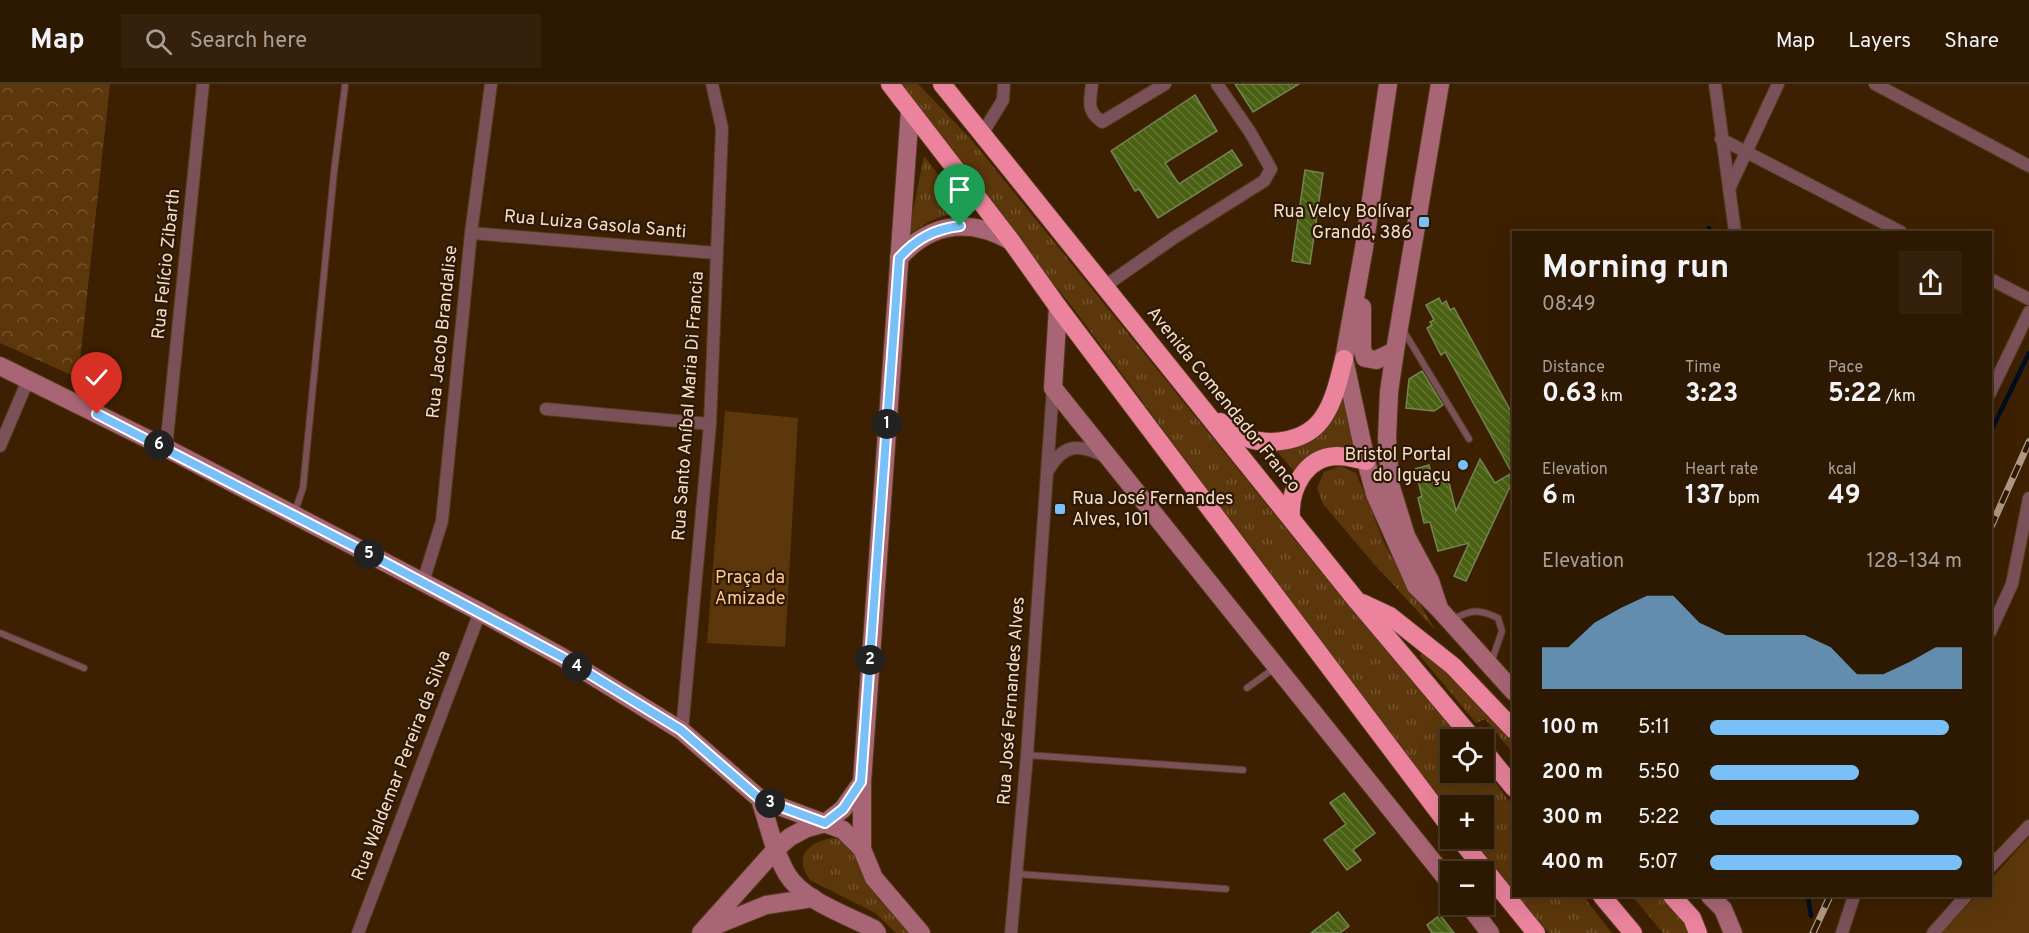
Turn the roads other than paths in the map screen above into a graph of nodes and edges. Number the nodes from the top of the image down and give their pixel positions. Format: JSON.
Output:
{"nodes":[{"id":1,"x":203,"y":84,"type":"edge"},
{"id":2,"x":491,"y":84,"type":"edge"},
{"id":3,"x":712,"y":84,"type":"edge"},
{"id":4,"x":890,"y":84,"type":"edge"},
{"id":5,"x":942,"y":84,"type":"edge"},
{"id":6,"x":1004,"y":84,"type":"edge"},
{"id":7,"x":1092,"y":84,"type":"edge"},
{"id":8,"x":1165,"y":84,"type":"edge"},
{"id":9,"x":1217,"y":84,"type":"edge"},
{"id":10,"x":1388,"y":84,"type":"edge"},
{"id":11,"x":1440,"y":84,"type":"edge"},
{"id":12,"x":1715,"y":84,"type":"edge"},
{"id":13,"x":1778,"y":84,"type":"edge"},
{"id":14,"x":1875,"y":84,"type":"edge"},
{"id":15,"x":345,"y":86,"type":"dead end"},
{"id":16,"x":910,"y":110,"type":"junction"},
{"id":17,"x":982,"y":134,"type":"junction"},
{"id":18,"x":1721,"y":139,"type":"junction"},
{"id":19,"x":1746,"y":152,"type":"junction"},
{"id":20,"x":2029,"y":166,"type":"edge"},
{"id":21,"x":1729,"y":190,"type":"junction"},
{"id":22,"x":1735,"y":231,"type":"edge"},
{"id":23,"x":1898,"y":231,"type":"edge"},
{"id":24,"x":471,"y":233,"type":"junction"},
{"id":25,"x":1011,"y":241,"type":"junction"},
{"id":26,"x":1364,"y":249,"type":"junction"},
{"id":27,"x":717,"y":253,"type":"junction"},
{"id":28,"x":899,"y":258,"type":"junction"},
{"id":29,"x":1992,"y":280,"type":"edge"},
{"id":30,"x":1105,"y":286,"type":"junction"},
{"id":31,"x":2029,"y":299,"type":"edge"},
{"id":32,"x":1058,"y":307,"type":"junction"},
{"id":33,"x":2029,"y":312,"type":"edge"},
{"id":34,"x":1399,"y":325,"type":"junction"},
{"id":35,"x":1395,"y":351,"type":"junction"},
{"id":36,"x":1344,"y":359,"type":"junction"},
{"id":37,"x":0,"y":366,"type":"edge"},
{"id":38,"x":28,"y":381,"type":"junction"},
{"id":39,"x":1053,"y":388,"type":"junction"},
{"id":40,"x":1992,"y":389,"type":"edge"},
{"id":41,"x":546,"y":408,"type":"dead end"},
{"id":42,"x":1209,"y":416,"type":"junction"},
{"id":43,"x":710,"y":424,"type":"junction"},
{"id":44,"x":1469,"y":439,"type":"dead end"},
{"id":45,"x":0,"y":446,"type":"edge"},
{"id":46,"x":166,"y":448,"type":"junction"},
{"id":47,"x":1109,"y":459,"type":"junction"},
{"id":48,"x":1366,"y":461,"type":"junction"},
{"id":49,"x":1047,"y":472,"type":"junction"},
{"id":50,"x":2029,"y":498,"type":"edge"},
{"id":51,"x":294,"y":515,"type":"junction"},
{"id":52,"x":1291,"y":518,"type":"junction"},
{"id":53,"x":423,"y":582,"type":"junction"},
{"id":54,"x":1357,"y":602,"type":"junction"},
{"id":55,"x":480,"y":612,"type":"junction"},
{"id":56,"x":1445,"y":616,"type":"junction"},
{"id":57,"x":1992,"y":628,"type":"edge"},
{"id":58,"x":0,"y":633,"type":"edge"},
{"id":59,"x":1490,"y":666,"type":"junction"},
{"id":60,"x":1276,"y":667,"type":"junction"},
{"id":61,"x":84,"y":668,"type":"dead end"},
{"id":62,"x":1247,"y":688,"type":"dead end"},
{"id":63,"x":1512,"y":690,"type":"edge"},
{"id":64,"x":1512,"y":728,"type":"edge"},
{"id":65,"x":1466,"y":729,"type":"edge"},
{"id":66,"x":681,"y":730,"type":"junction"},
{"id":67,"x":1027,"y":755,"type":"junction"},
{"id":68,"x":1494,"y":763,"type":"edge"},
{"id":69,"x":1243,"y":770,"type":"dead end"},
{"id":70,"x":861,"y":782,"type":"junction"},
{"id":71,"x":1512,"y":786,"type":"edge"},
{"id":72,"x":760,"y":799,"type":"junction"},
{"id":73,"x":1440,"y":814,"type":"edge"},
{"id":74,"x":825,"y":823,"type":"junction"},
{"id":75,"x":2029,"y":826,"type":"edge"},
{"id":76,"x":777,"y":849,"type":"junction"},
{"id":77,"x":862,"y":849,"type":"junction"},
{"id":78,"x":1468,"y":849,"type":"edge"},
{"id":79,"x":1992,"y":865,"type":"edge"},
{"id":80,"x":1440,"y":871,"type":"edge"},
{"id":81,"x":1016,"y":874,"type":"junction"},
{"id":82,"x":1226,"y":889,"type":"dead end"},
{"id":83,"x":1603,"y":897,"type":"edge"},
{"id":84,"x":1672,"y":897,"type":"edge"},
{"id":85,"x":1711,"y":897,"type":"edge"},
{"id":86,"x":1854,"y":897,"type":"edge"},
{"id":87,"x":1965,"y":897,"type":"edge"},
{"id":88,"x":813,"y":898,"type":"junction"},
{"id":89,"x":1476,"y":915,"type":"edge"},
{"id":90,"x":703,"y":931,"type":"edge"},
{"id":91,"x":358,"y":933,"type":"edge"},
{"id":92,"x":877,"y":933,"type":"edge"},
{"id":93,"x":921,"y":933,"type":"edge"},
{"id":94,"x":1011,"y":933,"type":"edge"},
{"id":95,"x":1490,"y":933,"type":"edge"},
{"id":96,"x":1536,"y":933,"type":"edge"},
{"id":97,"x":1633,"y":933,"type":"edge"},
{"id":98,"x":1698,"y":933,"type":"edge"},
{"id":99,"x":1733,"y":933,"type":"edge"},
{"id":100,"x":1842,"y":933,"type":"edge"},
{"id":101,"x":1933,"y":933,"type":"edge"}],
"edges":[{"from":1,"to":46,"type":"street","name":"Rua Felício Zibarth"},
{"from":2,"to":24,"type":"street","name":"Rua Jacob Brandalise"},
{"from":3,"to":27,"type":"street","name":"Rua Santo Aníbal Maria Di Francia"},
{"from":4,"to":16,"type":"highway"},
{"from":5,"to":17,"type":"highway","name":"Avenida Comendador Franco"},
{"from":6,"to":17,"type":"street"},
{"from":7,"to":8,"type":"street"},
{"from":9,"to":30,"type":"street"},
{"from":10,"to":26,"type":"main road"},
{"from":11,"to":34,"type":"main road"},
{"from":12,"to":18,"type":"street"},
{"from":13,"to":19,"type":"street"},
{"from":14,"to":20,"type":"street"},
{"from":15,"to":51,"type":"lane"},
{"from":16,"to":25,"type":"highway"},
{"from":16,"to":28,"type":"main road"},
{"from":17,"to":30,"type":"highway","name":"Avenida Comendador Franco"},
{"from":18,"to":19,"type":"street"},
{"from":18,"to":21,"type":"street"},
{"from":19,"to":21,"type":"street"},
{"from":19,"to":23,"type":"street"},
{"from":21,"to":22,"type":"street"},
{"from":24,"to":27,"type":"street","name":"Rua Luiza Gasola Santi"},
{"from":24,"to":53,"type":"street","name":"Rua Jacob Brandalise"},
{"from":25,"to":28,"type":"main road"},
{"from":25,"to":32,"type":"highway"},
{"from":26,"to":35,"type":"main road"},
{"from":26,"to":36,"type":"main road"},
{"from":27,"to":43,"type":"street","name":"Rua Santo Aníbal Maria Di Francia"},
{"from":28,"to":70,"type":"main road"},
{"from":29,"to":31,"type":"street"},
{"from":30,"to":42,"type":"highway","name":"Avenida Comendador Franco"},
{"from":32,"to":39,"type":"main road"},
{"from":32,"to":73,"type":"highway"},
{"from":33,"to":40,"type":"street"},
{"from":34,"to":35,"type":"main road"},
{"from":34,"to":44,"type":"lane"},
{"from":35,"to":56,"type":"main road"},
{"from":36,"to":42,"type":"highway"},
{"from":36,"to":48,"type":"main road"},
{"from":37,"to":38,"type":"main road"},
{"from":38,"to":45,"type":"street"},
{"from":38,"to":46,"type":"main road"},
{"from":39,"to":47,"type":"main road"},
{"from":39,"to":49,"type":"street","name":"Rua José Fernandes Alves"},
{"from":41,"to":43,"type":"street"},
{"from":42,"to":52,"type":"highway","name":"Avenida Comendador Franco"},
{"from":43,"to":66,"type":"street","name":"Rua Santo Aníbal Maria Di Francia"},
{"from":46,"to":51,"type":"main road"},
{"from":47,"to":49,"type":"street"},
{"from":47,"to":60,"type":"main road"},
{"from":48,"to":52,"type":"highway"},
{"from":48,"to":56,"type":"main road"},
{"from":49,"to":67,"type":"street","name":"Rua José Fernandes Alves"},
{"from":50,"to":57,"type":"street"},
{"from":51,"to":53,"type":"main road"},
{"from":52,"to":54,"type":"highway","name":"Avenida Comendador Franco"},
{"from":53,"to":55,"type":"main road"},
{"from":54,"to":64,"type":"highway"},
{"from":54,"to":65,"type":"highway","name":"Avenida Comendador Franco"},
{"from":55,"to":66,"type":"main road"},
{"from":55,"to":91,"type":"street","name":"Rua Waldemar Pereira da Silva"},
{"from":56,"to":59,"type":"main road"},
{"from":56,"to":59,"type":"lane"},
{"from":58,"to":61,"type":"lane"},
{"from":59,"to":63,"type":"main road"},
{"from":60,"to":62,"type":"lane"},
{"from":60,"to":80,"type":"main road"},
{"from":66,"to":72,"type":"main road"},
{"from":67,"to":69,"type":"lane"},
{"from":67,"to":81,"type":"street","name":"Rua José Fernandes Alves"},
{"from":68,"to":71,"type":"highway"},
{"from":70,"to":74,"type":"main road"},
{"from":70,"to":77,"type":"main road"},
{"from":72,"to":74,"type":"main road"},
{"from":72,"to":76,"type":"main road"},
{"from":74,"to":76,"type":"main road"},
{"from":74,"to":77,"type":"main road"},
{"from":75,"to":79,"type":"street"},
{"from":76,"to":88,"type":"main road"},
{"from":76,"to":90,"type":"main road"},
{"from":77,"to":93,"type":"main road"},
{"from":78,"to":96,"type":"highway"},
{"from":81,"to":82,"type":"lane"},
{"from":81,"to":94,"type":"street","name":"Rua José Fernandes Alves"},
{"from":83,"to":97,"type":"highway"},
{"from":84,"to":98,"type":"highway"},
{"from":85,"to":99,"type":"main road"},
{"from":86,"to":100,"type":"street"},
{"from":87,"to":101,"type":"street"},
{"from":88,"to":90,"type":"main road"},
{"from":88,"to":92,"type":"main road"},
{"from":89,"to":95,"type":"main road"}]}
